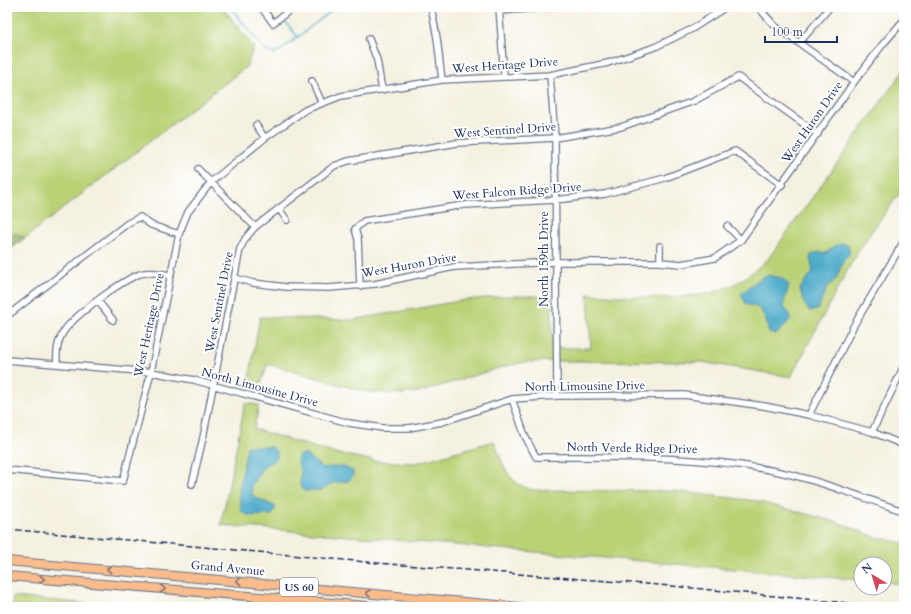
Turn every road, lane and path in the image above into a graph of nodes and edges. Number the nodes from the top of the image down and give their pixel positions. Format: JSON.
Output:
{"nodes":[{"id":1,"x":261,"y":7,"type":"edge"},
{"id":2,"x":294,"y":7,"type":"edge"},
{"id":3,"x":431,"y":7,"type":"edge"},
{"id":4,"x":553,"y":7,"type":"edge"},
{"id":5,"x":726,"y":7,"type":"edge"},
{"id":6,"x":758,"y":7,"type":"edge"},
{"id":7,"x":830,"y":7,"type":"edge"},
{"id":8,"x":499,"y":9,"type":"edge"},
{"id":9,"x":904,"y":20,"type":"edge"},
{"id":10,"x":369,"y":39,"type":"dead end"},
{"id":11,"x":800,"y":42,"type":"junction"},
{"id":12,"x":550,"y":75,"type":"junction"},
{"id":13,"x":504,"y":76,"type":"junction"},
{"id":14,"x":442,"y":80,"type":"junction"},
{"id":15,"x":312,"y":81,"type":"dead end"},
{"id":16,"x":854,"y":82,"type":"junction"},
{"id":17,"x":382,"y":90,"type":"junction"},
{"id":18,"x":322,"y":102,"type":"junction"},
{"id":19,"x":256,"y":125,"type":"dead end"},
{"id":20,"x":818,"y":134,"type":"junction"},
{"id":21,"x":265,"y":138,"type":"junction"},
{"id":22,"x":555,"y":138,"type":"junction"},
{"id":23,"x":198,"y":169,"type":"dead end"},
{"id":24,"x":211,"y":182,"type":"junction"},
{"id":25,"x":782,"y":185,"type":"junction"},
{"id":26,"x":555,"y":200,"type":"junction"},
{"id":27,"x":279,"y":209,"type":"junction"},
{"id":28,"x":287,"y":220,"type":"dead end"},
{"id":29,"x":726,"y":226,"type":"dead end"},
{"id":30,"x":255,"y":227,"type":"junction"},
{"id":31,"x":179,"y":234,"type":"junction"},
{"id":32,"x":741,"y":240,"type":"junction"},
{"id":33,"x":904,"y":241,"type":"edge"},
{"id":34,"x":660,"y":246,"type":"dead end"},
{"id":35,"x":556,"y":262,"type":"junction"},
{"id":36,"x":660,"y":262,"type":"junction"},
{"id":37,"x":171,"y":275,"type":"junction"},
{"id":38,"x":235,"y":278,"type":"junction"},
{"id":39,"x":360,"y":286,"type":"junction"},
{"id":40,"x":98,"y":301,"type":"junction"},
{"id":41,"x":7,"y":316,"type":"edge"},
{"id":42,"x":113,"y":320,"type":"dead end"},
{"id":43,"x":7,"y":360,"type":"edge"},
{"id":44,"x":57,"y":364,"type":"junction"},
{"id":45,"x":904,"y":366,"type":"edge"},
{"id":46,"x":151,"y":372,"type":"junction"},
{"id":47,"x":214,"y":386,"type":"junction"},
{"id":48,"x":557,"y":396,"type":"junction"},
{"id":49,"x":512,"y":399,"type":"junction"},
{"id":50,"x":809,"y":416,"type":"junction"},
{"id":51,"x":872,"y":432,"type":"junction"},
{"id":52,"x":904,"y":445,"type":"edge"},
{"id":53,"x":7,"y":470,"type":"edge"},
{"id":54,"x":192,"y":484,"type":"dead end"},
{"id":55,"x":903,"y":509,"type":"edge"},
{"id":56,"x":7,"y":561,"type":"edge"},
{"id":57,"x":7,"y":576,"type":"edge"},
{"id":58,"x":380,"y":607,"type":"edge"},
{"id":59,"x":519,"y":607,"type":"edge"}],
"edges":[{"from":1,"to":2,"type":"street"},
{"from":3,"to":14,"type":"street"},
{"from":4,"to":8,"type":"street"},
{"from":5,"to":12,"type":"street","name":"West Heritage Drive"},
{"from":6,"to":11,"type":"street"},
{"from":7,"to":11,"type":"street"},
{"from":8,"to":13,"type":"street"},
{"from":9,"to":16,"type":"street","name":"West Huron Drive"},
{"from":10,"to":17,"type":"street"},
{"from":11,"to":16,"type":"street"},
{"from":12,"to":13,"type":"street","name":"West Heritage Drive"},
{"from":12,"to":22,"type":"street","name":"North 159th Drive"},
{"from":13,"to":14,"type":"street","name":"West Heritage Drive"},
{"from":14,"to":17,"type":"street","name":"West Heritage Drive"},
{"from":15,"to":18,"type":"street"},
{"from":16,"to":20,"type":"street","name":"West Huron Drive"},
{"from":17,"to":18,"type":"street","name":"West Heritage Drive"},
{"from":18,"to":21,"type":"street","name":"West Heritage Drive"},
{"from":19,"to":21,"type":"street"},
{"from":20,"to":22,"type":"street","name":"West Sentinel Drive"},
{"from":20,"to":25,"type":"street","name":"West Huron Drive"},
{"from":21,"to":24,"type":"street","name":"West Heritage Drive"},
{"from":22,"to":26,"type":"street","name":"North 159th Drive"},
{"from":22,"to":27,"type":"street","name":"West Sentinel Drive"},
{"from":23,"to":24,"type":"street"},
{"from":24,"to":30,"type":"street"},
{"from":24,"to":31,"type":"street","name":"West Heritage Drive"},
{"from":25,"to":26,"type":"street","name":"West Falcon Ridge Drive"},
{"from":25,"to":32,"type":"street","name":"West Huron Drive"},
{"from":26,"to":35,"type":"street","name":"North 159th Drive"},
{"from":26,"to":39,"type":"street","name":"West Falcon Ridge Drive"},
{"from":27,"to":28,"type":"street"},
{"from":27,"to":30,"type":"street","name":"West Sentinel Drive"},
{"from":29,"to":32,"type":"street"},
{"from":30,"to":38,"type":"street","name":"West Sentinel Drive"},
{"from":31,"to":37,"type":"street","name":"West Heritage Drive"},
{"from":31,"to":41,"type":"street"},
{"from":32,"to":36,"type":"street","name":"West Huron Drive"},
{"from":33,"to":50,"type":"street"},
{"from":34,"to":36,"type":"street"},
{"from":35,"to":36,"type":"street","name":"West Huron Drive"},
{"from":35,"to":39,"type":"street","name":"West Huron Drive"},
{"from":35,"to":48,"type":"street","name":"North 159th Drive"},
{"from":37,"to":40,"type":"street"},
{"from":37,"to":46,"type":"street","name":"West Heritage Drive"},
{"from":38,"to":39,"type":"street","name":"West Huron Drive"},
{"from":38,"to":47,"type":"street","name":"West Sentinel Drive"},
{"from":40,"to":42,"type":"street"},
{"from":40,"to":44,"type":"street"},
{"from":43,"to":44,"type":"street","name":"North Limousine Drive"},
{"from":44,"to":46,"type":"street","name":"North Limousine Drive"},
{"from":45,"to":51,"type":"street"},
{"from":46,"to":47,"type":"street","name":"North Limousine Drive"},
{"from":46,"to":53,"type":"street","name":"West Heritage Drive"},
{"from":47,"to":49,"type":"street","name":"North Limousine Drive"},
{"from":47,"to":54,"type":"street","name":"West Sentinel Drive"},
{"from":48,"to":49,"type":"street","name":"North Limousine Drive"},
{"from":48,"to":50,"type":"street","name":"North Limousine Drive"},
{"from":49,"to":55,"type":"street","name":"North Verde Ridge Drive"},
{"from":50,"to":51,"type":"street","name":"North Limousine Drive"},
{"from":51,"to":52,"type":"street","name":"North Limousine Drive"},
{"from":59,"to":56,"type":"highway","name":"Grand Avenue","number":"US 60","one_way":true},
{"from":57,"to":58,"type":"highway","number":"US 60","one_way":true}]}
